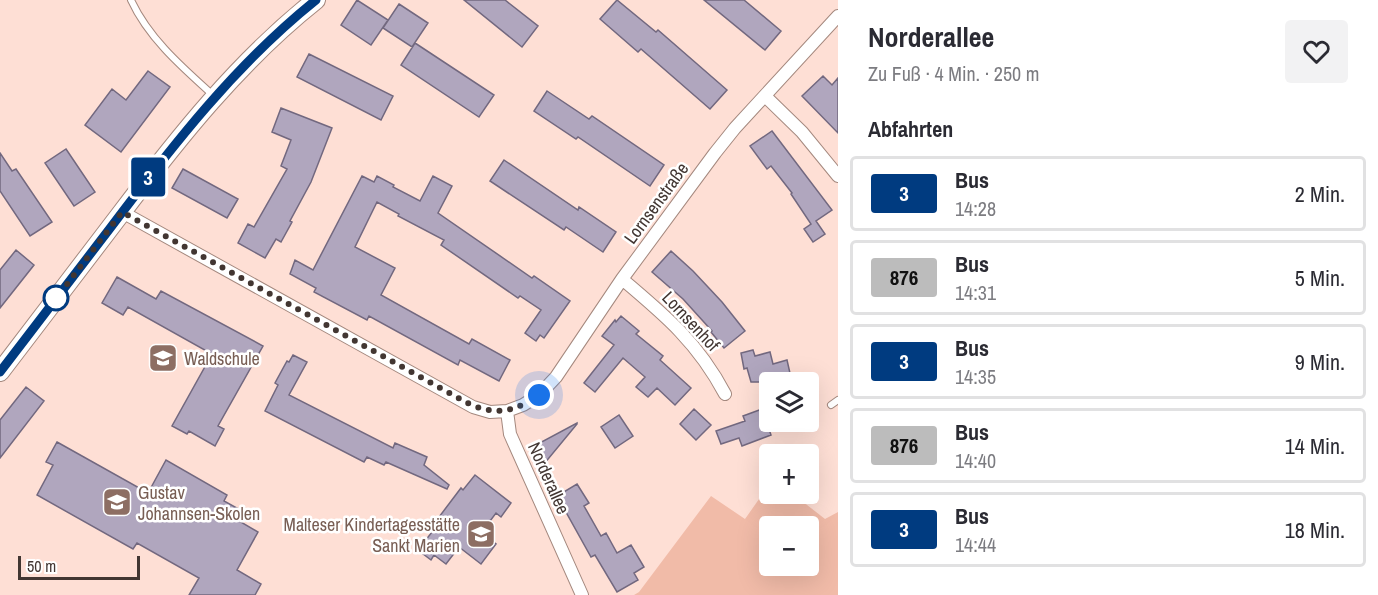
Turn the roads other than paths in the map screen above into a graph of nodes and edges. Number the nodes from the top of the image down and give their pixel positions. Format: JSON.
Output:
{"nodes":[{"id":1,"x":131,"y":0,"type":"edge"},
{"id":2,"x":316,"y":0,"type":"edge"},
{"id":3,"x":838,"y":16,"type":"edge"},
{"id":4,"x":214,"y":96,"type":"junction"},
{"id":5,"x":765,"y":96,"type":"junction"},
{"id":6,"x":838,"y":176,"type":"edge"},
{"id":7,"x":122,"y":212,"type":"junction"},
{"id":8,"x":622,"y":279,"type":"junction"},
{"id":9,"x":0,"y":372,"type":"edge"},
{"id":10,"x":725,"y":394,"type":"dead end"},
{"id":11,"x":838,"y":400,"type":"edge"},
{"id":12,"x":831,"y":405,"type":"dead end"},
{"id":13,"x":507,"y":411,"type":"junction"},
{"id":14,"x":582,"y":595,"type":"edge"}],
"edges":[{"from":1,"to":4,"type":"lane"},
{"from":2,"to":4,"type":"main road"},
{"from":3,"to":5,"type":"street","name":"Lornsenstraße"},
{"from":4,"to":7,"type":"main road"},
{"from":5,"to":6,"type":"street"},
{"from":5,"to":8,"type":"street","name":"Lornsenstraße"},
{"from":7,"to":9,"type":"main road"},
{"from":7,"to":13,"type":"street"},
{"from":8,"to":10,"type":"street","name":"Lornsenhof"},
{"from":8,"to":13,"type":"street","name":"Lornsenstraße"},
{"from":11,"to":12,"type":"lane"},
{"from":13,"to":14,"type":"street","name":"Norderallee"}]}
